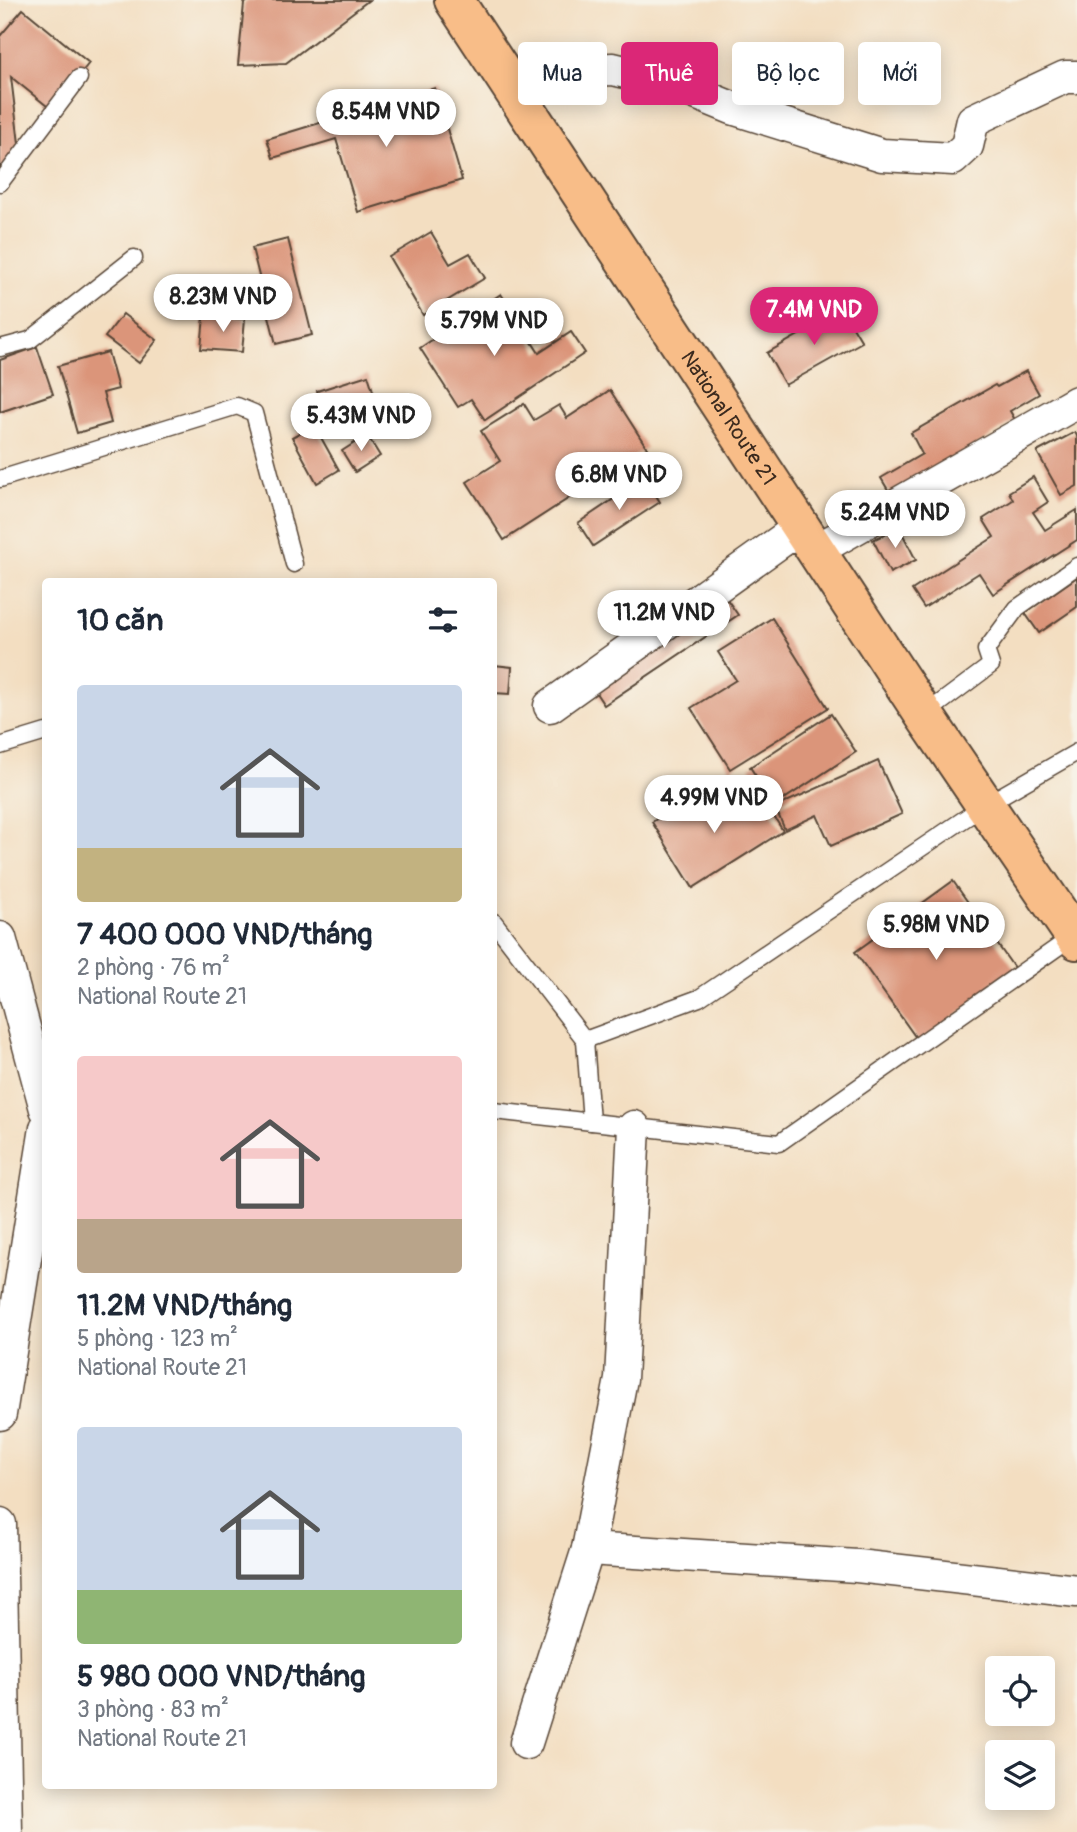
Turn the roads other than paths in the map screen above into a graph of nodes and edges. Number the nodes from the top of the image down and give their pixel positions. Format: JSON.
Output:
{"nodes":[{"id":1,"x":454,"y":0,"type":"edge"},
{"id":2,"x":1077,"y":77,"type":"edge"},
{"id":3,"x":79,"y":78,"type":"dead end"},
{"id":4,"x":508,"y":82,"type":"junction"},
{"id":5,"x":0,"y":183,"type":"edge"},
{"id":6,"x":134,"y":258,"type":"dead end"},
{"id":7,"x":0,"y":348,"type":"edge"},
{"id":8,"x":1077,"y":402,"type":"edge"},
{"id":9,"x":0,"y":479,"type":"edge"},
{"id":10,"x":809,"y":538,"type":"junction"},
{"id":11,"x":294,"y":564,"type":"dead end"},
{"id":12,"x":1077,"y":566,"type":"edge"},
{"id":13,"x":550,"y":706,"type":"dead end"},
{"id":14,"x":924,"y":715,"type":"junction"},
{"id":15,"x":42,"y":733,"type":"edge"},
{"id":16,"x":0,"y":746,"type":"edge"},
{"id":17,"x":1077,"y":752,"type":"edge"},
{"id":18,"x":985,"y":804,"type":"junction"},
{"id":19,"x":497,"y":926,"type":"edge"},
{"id":20,"x":1076,"y":936,"type":"edge"},
{"id":21,"x":0,"y":939,"type":"edge"},
{"id":22,"x":585,"y":1040,"type":"junction"},
{"id":23,"x":42,"y":1095,"type":"edge"},
{"id":24,"x":497,"y":1111,"type":"edge"},
{"id":25,"x":591,"y":1122,"type":"junction"},
{"id":26,"x":634,"y":1127,"type":"junction"},
{"id":27,"x":42,"y":1153,"type":"edge"},
{"id":28,"x":0,"y":1414,"type":"edge"},
{"id":29,"x":0,"y":1524,"type":"edge"},
{"id":30,"x":0,"y":1535,"type":"edge"},
{"id":31,"x":588,"y":1549,"type":"junction"},
{"id":32,"x":1077,"y":1591,"type":"edge"},
{"id":33,"x":526,"y":1743,"type":"dead end"},
{"id":34,"x":5,"y":1832,"type":"edge"}],
"edges":[{"from":1,"to":4,"type":"highway","name":"National Route 21"},
{"from":2,"to":4,"type":"street"},
{"from":3,"to":5,"type":"lane"},
{"from":4,"to":10,"type":"highway","name":"National Route 21"},
{"from":6,"to":7,"type":"lane"},
{"from":8,"to":10,"type":"street"},
{"from":9,"to":11,"type":"lane"},
{"from":10,"to":13,"type":"street"},
{"from":10,"to":14,"type":"highway","name":"National Route 21"},
{"from":12,"to":14,"type":"lane"},
{"from":14,"to":18,"type":"highway","name":"National Route 21"},
{"from":15,"to":16,"type":"lane"},
{"from":17,"to":18,"type":"lane"},
{"from":18,"to":20,"type":"highway","name":"National Route 21"},
{"from":18,"to":22,"type":"lane"},
{"from":19,"to":22,"type":"lane"},
{"from":20,"to":26,"type":"lane"},
{"from":21,"to":23,"type":"street"},
{"from":22,"to":25,"type":"lane"},
{"from":24,"to":25,"type":"lane"},
{"from":25,"to":26,"type":"lane"},
{"from":26,"to":31,"type":"street"},
{"from":27,"to":28,"type":"street"},
{"from":29,"to":30,"type":"street"},
{"from":30,"to":34,"type":"street"},
{"from":31,"to":32,"type":"street"},
{"from":31,"to":33,"type":"street"}]}
